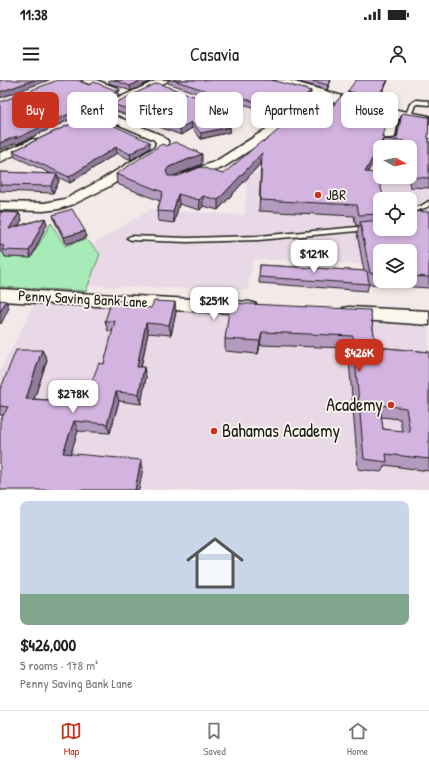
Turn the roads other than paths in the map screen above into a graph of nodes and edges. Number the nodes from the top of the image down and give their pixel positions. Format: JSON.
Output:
{"nodes":[{"id":1,"x":87,"y":80,"type":"edge"},
{"id":2,"x":274,"y":80,"type":"edge"},
{"id":3,"x":164,"y":84,"type":"edge"},
{"id":4,"x":142,"y":92,"type":"edge"},
{"id":5,"x":311,"y":92,"type":"edge"},
{"id":6,"x":126,"y":94,"type":"edge"},
{"id":7,"x":429,"y":103,"type":"edge"},
{"id":8,"x":398,"y":115,"type":"edge"},
{"id":9,"x":408,"y":117,"type":"junction"},
{"id":10,"x":429,"y":120,"type":"edge"},
{"id":11,"x":118,"y":121,"type":"edge"},
{"id":12,"x":277,"y":128,"type":"edge"},
{"id":13,"x":391,"y":128,"type":"edge"},
{"id":14,"x":42,"y":138,"type":"edge"},
{"id":15,"x":388,"y":140,"type":"edge"},
{"id":16,"x":0,"y":158,"type":"edge"},
{"id":17,"x":174,"y":182,"type":"edge"},
{"id":18,"x":429,"y":203,"type":"edge"},
{"id":19,"x":0,"y":206,"type":"edge"},
{"id":20,"x":417,"y":209,"type":"edge"},
{"id":21,"x":373,"y":228,"type":"edge"},
{"id":22,"x":131,"y":238,"type":"dead end"},
{"id":23,"x":0,"y":295,"type":"edge"},
{"id":24,"x":262,"y":309,"type":"edge"},
{"id":25,"x":334,"y":313,"type":"edge"},
{"id":26,"x":429,"y":318,"type":"edge"}],
"edges":[{"from":1,"to":6,"type":"street"},
{"from":2,"to":5,"type":"street"},
{"from":3,"to":4,"type":"street"},
{"from":7,"to":9,"type":"lane"},
{"from":8,"to":9,"type":"street"},
{"from":9,"to":10,"type":"street"},
{"from":11,"to":19,"type":"street"},
{"from":12,"to":17,"type":"street"},
{"from":13,"to":15,"type":"street"},
{"from":14,"to":16,"type":"street"},
{"from":18,"to":20,"type":"lane"},
{"from":21,"to":22,"type":"lane"},
{"from":23,"to":24,"type":"street","name":"Penny Saving Bank Lane"},
{"from":25,"to":26,"type":"street"}]}
